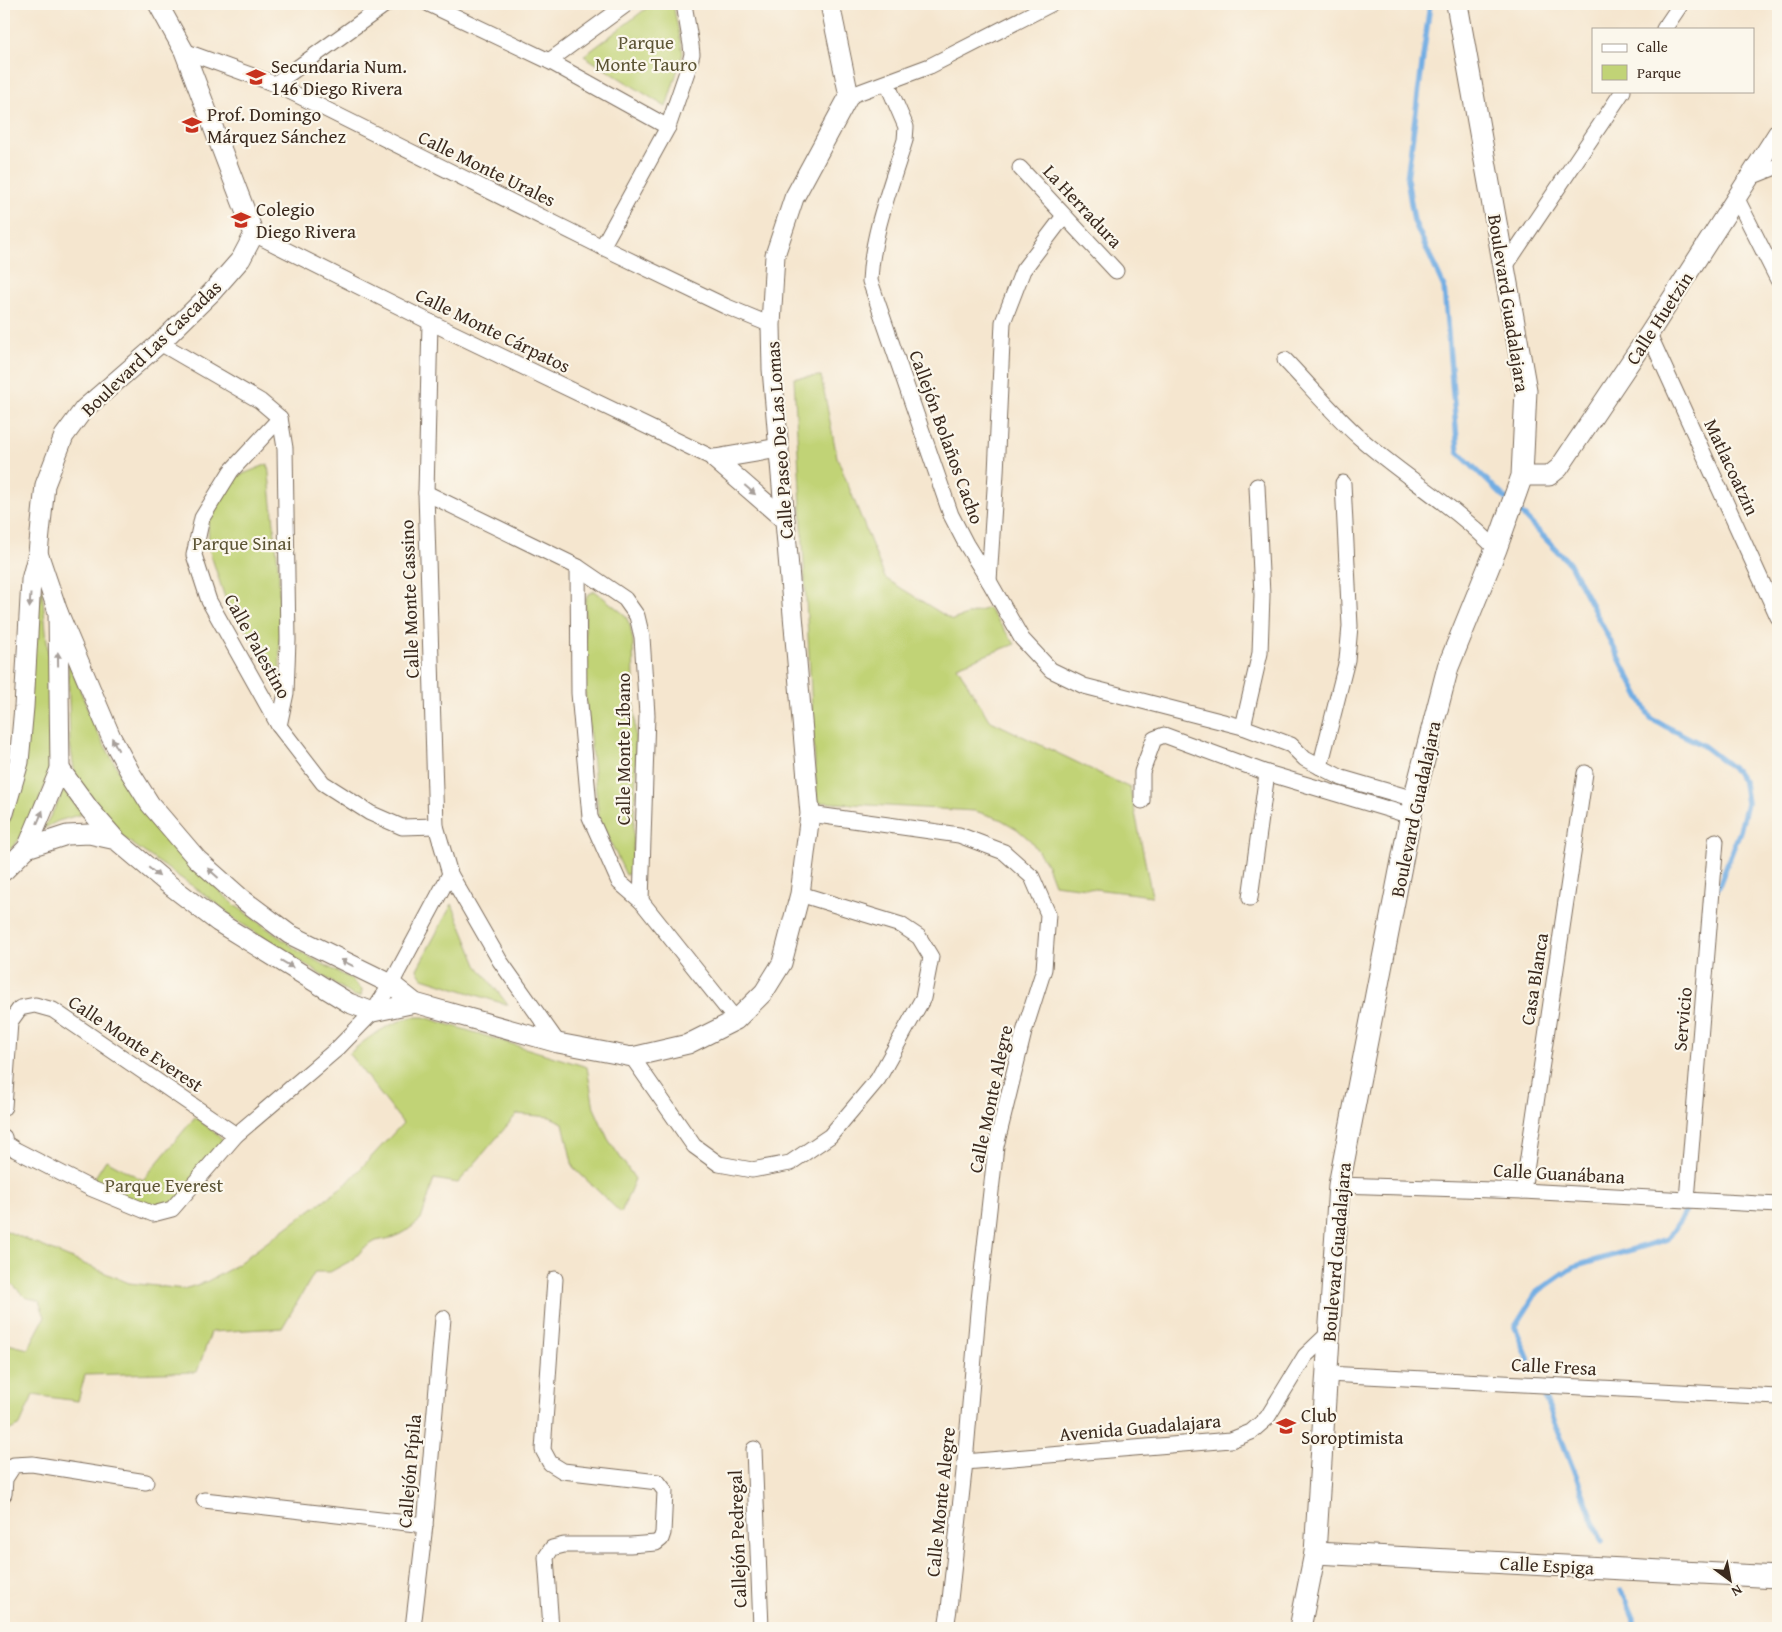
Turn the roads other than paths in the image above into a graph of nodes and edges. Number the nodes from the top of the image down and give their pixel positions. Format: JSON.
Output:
{"nodes":[{"id":1,"x":158,"y":4,"type":"edge"},
{"id":2,"x":386,"y":4,"type":"edge"},
{"id":3,"x":430,"y":4,"type":"edge"},
{"id":4,"x":626,"y":4,"type":"edge"},
{"id":5,"x":684,"y":4,"type":"edge"},
{"id":6,"x":830,"y":4,"type":"edge"},
{"id":7,"x":1051,"y":4,"type":"edge"},
{"id":8,"x":1457,"y":4,"type":"edge"},
{"id":9,"x":1681,"y":4,"type":"edge"},
{"id":10,"x":1665,"y":28,"type":"edge"},
{"id":11,"x":184,"y":51,"type":"junction"},
{"id":12,"x":549,"y":61,"type":"junction"},
{"id":13,"x":887,"y":83,"type":"junction"},
{"id":14,"x":275,"y":84,"type":"junction"},
{"id":15,"x":1622,"y":92,"type":"edge"},
{"id":16,"x":849,"y":96,"type":"junction"},
{"id":17,"x":668,"y":127,"type":"junction"},
{"id":18,"x":1778,"y":133,"type":"edge"},
{"id":19,"x":1778,"y":166,"type":"edge"},
{"id":20,"x":1020,"y":168,"type":"dead end"},
{"id":21,"x":1748,"y":178,"type":"junction"},
{"id":22,"x":1736,"y":197,"type":"junction"},
{"id":23,"x":1064,"y":216,"type":"junction"},
{"id":24,"x":254,"y":234,"type":"junction"},
{"id":25,"x":602,"y":247,"type":"junction"},
{"id":26,"x":1504,"y":268,"type":"junction"},
{"id":27,"x":1116,"y":271,"type":"dead end"},
{"id":28,"x":1778,"y":280,"type":"edge"},
{"id":29,"x":430,"y":322,"type":"junction"},
{"id":30,"x":771,"y":324,"type":"junction"},
{"id":31,"x":1649,"y":334,"type":"junction"},
{"id":32,"x":160,"y":343,"type":"junction"},
{"id":33,"x":1286,"y":360,"type":"dead end"},
{"id":34,"x":280,"y":418,"type":"junction"},
{"id":35,"x":779,"y":448,"type":"junction"},
{"id":36,"x":715,"y":459,"type":"junction"},
{"id":37,"x":1343,"y":483,"type":"dead end"},
{"id":38,"x":1519,"y":484,"type":"junction"},
{"id":39,"x":1258,"y":486,"type":"dead end"},
{"id":40,"x":426,"y":493,"type":"junction"},
{"id":41,"x":785,"y":520,"type":"junction"},
{"id":42,"x":1496,"y":549,"type":"junction"},
{"id":43,"x":38,"y":553,"type":"junction"},
{"id":44,"x":578,"y":567,"type":"junction"},
{"id":45,"x":989,"y":581,"type":"junction"},
{"id":46,"x":58,"y":612,"type":"junction"},
{"id":47,"x":1778,"y":618,"type":"edge"},
{"id":48,"x":279,"y":726,"type":"junction"},
{"id":49,"x":1243,"y":727,"type":"junction"},
{"id":50,"x":1320,"y":767,"type":"junction"},
{"id":51,"x":60,"y":769,"type":"junction"},
{"id":52,"x":1268,"y":773,"type":"junction"},
{"id":53,"x":1586,"y":773,"type":"dead end"},
{"id":54,"x":1142,"y":801,"type":"dead end"},
{"id":55,"x":1413,"y":807,"type":"junction"},
{"id":56,"x":4,"y":813,"type":"edge"},
{"id":57,"x":810,"y":814,"type":"junction"},
{"id":58,"x":436,"y":826,"type":"junction"},
{"id":59,"x":116,"y":840,"type":"junction"},
{"id":60,"x":1716,"y":841,"type":"dead end"},
{"id":61,"x":28,"y":848,"type":"junction"},
{"id":62,"x":4,"y":871,"type":"edge"},
{"id":63,"x":450,"y":874,"type":"junction"},
{"id":64,"x":800,"y":894,"type":"junction"},
{"id":65,"x":1250,"y":898,"type":"dead end"},
{"id":66,"x":641,"y":901,"type":"junction"},
{"id":67,"x":391,"y":984,"type":"junction"},
{"id":68,"x":415,"y":1003,"type":"junction"},
{"id":69,"x":373,"y":1012,"type":"junction"},
{"id":70,"x":736,"y":1020,"type":"junction"},
{"id":71,"x":558,"y":1043,"type":"junction"},
{"id":72,"x":632,"y":1057,"type":"junction"},
{"id":73,"x":4,"y":1107,"type":"edge"},
{"id":74,"x":236,"y":1135,"type":"junction"},
{"id":75,"x":4,"y":1137,"type":"edge"},
{"id":76,"x":1338,"y":1185,"type":"junction"},
{"id":77,"x":1523,"y":1191,"type":"junction"},
{"id":78,"x":1687,"y":1200,"type":"junction"},
{"id":79,"x":1778,"y":1205,"type":"edge"},
{"id":80,"x":555,"y":1279,"type":"dead end"},
{"id":81,"x":443,"y":1318,"type":"dead end"},
{"id":82,"x":1329,"y":1333,"type":"junction"},
{"id":83,"x":1327,"y":1374,"type":"junction"},
{"id":84,"x":1778,"y":1397,"type":"edge"},
{"id":85,"x":754,"y":1448,"type":"dead end"},
{"id":86,"x":965,"y":1462,"type":"junction"},
{"id":87,"x":146,"y":1482,"type":"dead end"},
{"id":88,"x":4,"y":1494,"type":"edge"},
{"id":89,"x":204,"y":1500,"type":"dead end"},
{"id":90,"x":425,"y":1525,"type":"junction"},
{"id":91,"x":1315,"y":1554,"type":"junction"},
{"id":92,"x":1778,"y":1577,"type":"edge"},
{"id":93,"x":413,"y":1628,"type":"edge"},
{"id":94,"x":552,"y":1628,"type":"edge"},
{"id":95,"x":761,"y":1628,"type":"edge"},
{"id":96,"x":946,"y":1628,"type":"edge"},
{"id":97,"x":1300,"y":1628,"type":"edge"}],
"edges":[{"from":1,"to":11,"type":"street"},
{"from":2,"to":14,"type":"street"},
{"from":3,"to":12,"type":"street"},
{"from":4,"to":12,"type":"street"},
{"from":5,"to":17,"type":"street"},
{"from":6,"to":16,"type":"street"},
{"from":7,"to":13,"type":"street"},
{"from":8,"to":26,"type":"main road","name":"Boulevard Guadalajara"},
{"from":9,"to":10,"type":"street"},
{"from":11,"to":14,"type":"street","name":"Calle Monte Urales"},
{"from":11,"to":24,"type":"street"},
{"from":12,"to":17,"type":"street"},
{"from":13,"to":16,"type":"street"},
{"from":13,"to":45,"type":"street","name":"Callejón Bolaños Cacho"},
{"from":14,"to":25,"type":"street","name":"Calle Monte Urales"},
{"from":15,"to":26,"type":"street"},
{"from":16,"to":30,"type":"street","name":"Calle Paseo De Las Lomas"},
{"from":17,"to":25,"type":"street"},
{"from":18,"to":21,"type":"street","name":"Calle Huetzin"},
{"from":19,"to":21,"type":"street"},
{"from":20,"to":23,"type":"street","name":"La Herradura"},
{"from":21,"to":22,"type":"street","name":"Calle Huetzin"},
{"from":22,"to":28,"type":"street"},
{"from":22,"to":31,"type":"street","name":"Calle Huetzin"},
{"from":23,"to":27,"type":"street","name":"La Herradura"},
{"from":23,"to":45,"type":"street"},
{"from":24,"to":29,"type":"street","name":"Calle Monte Cárpatos"},
{"from":24,"to":32,"type":"street","name":"Boulevard Las Cascadas"},
{"from":25,"to":30,"type":"street","name":"Calle Monte Urales"},
{"from":26,"to":38,"type":"main road","name":"Boulevard Guadalajara"},
{"from":29,"to":36,"type":"street","name":"Calle Monte Cárpatos"},
{"from":29,"to":40,"type":"street","name":"Calle Monte Cassino"},
{"from":30,"to":35,"type":"street","name":"Calle Paseo De Las Lomas"},
{"from":31,"to":38,"type":"street","name":"Calle Huetzin"},
{"from":31,"to":47,"type":"street","name":"Matlacoatzin"},
{"from":32,"to":34,"type":"street"},
{"from":32,"to":43,"type":"street","name":"Boulevard Las Cascadas"},
{"from":33,"to":42,"type":"street"},
{"from":34,"to":48,"type":"street"},
{"from":34,"to":48,"type":"street","name":"Calle Palestino"},
{"from":35,"to":36,"type":"street"},
{"from":35,"to":41,"type":"street","name":"Calle Paseo De Las Lomas"},
{"from":36,"to":41,"type":"street","one_way":true},
{"from":37,"to":50,"type":"street"},
{"from":38,"to":42,"type":"main road","name":"Boulevard Guadalajara"},
{"from":39,"to":49,"type":"street"},
{"from":40,"to":44,"type":"street","name":"Calle Monte Líbano"},
{"from":40,"to":58,"type":"street","name":"Calle Monte Cassino"},
{"from":41,"to":57,"type":"street","name":"Calle Paseo De Las Lomas"},
{"from":42,"to":55,"type":"main road","name":"Boulevard Guadalajara"},
{"from":43,"to":46,"type":"street","name":"Boulevard Las Cascadas"},
{"from":43,"to":56,"type":"street","name":"Boulevard Las Cascadas","one_way":true},
{"from":44,"to":66,"type":"street","name":"Calle Monte Líbano"},
{"from":44,"to":66,"type":"street","name":"Calle Monte Líbano"},
{"from":45,"to":49,"type":"street","name":"Callejón Bolaños Cacho"},
{"from":51,"to":46,"type":"street","name":"Boulevard Las Cascadas","one_way":true},
{"from":67,"to":46,"type":"street","one_way":true},
{"from":48,"to":58,"type":"street","name":"Calle Palestino"},
{"from":49,"to":50,"type":"street","name":"Callejón Bolaños Cacho"},
{"from":50,"to":55,"type":"street","name":"Callejón Bolaños Cacho"},
{"from":51,"to":59,"type":"street"},
{"from":61,"to":51,"type":"street","name":"Boulevard Las Cascadas","one_way":true},
{"from":52,"to":54,"type":"street"},
{"from":52,"to":55,"type":"street"},
{"from":52,"to":65,"type":"street"},
{"from":53,"to":77,"type":"street","name":"Casa Blanca"},
{"from":55,"to":76,"type":"main road","name":"Boulevard Guadalajara"},
{"from":57,"to":64,"type":"street","name":"Calle Paseo De Las Lomas"},
{"from":57,"to":86,"type":"street","name":"Calle Monte Alegre"},
{"from":58,"to":63,"type":"street","name":"Calle Monte Cassino"},
{"from":59,"to":61,"type":"street"},
{"from":59,"to":69,"type":"street","one_way":true},
{"from":60,"to":78,"type":"street","name":"Servicio"},
{"from":61,"to":62,"type":"street","name":"Boulevard Las Cascadas"},
{"from":63,"to":67,"type":"street"},
{"from":63,"to":71,"type":"street","name":"Calle Monte Cassino"},
{"from":64,"to":70,"type":"street","name":"Calle Paseo De Las Lomas"},
{"from":64,"to":72,"type":"street"},
{"from":66,"to":70,"type":"street","name":"Calle Monte Líbano"},
{"from":67,"to":68,"type":"street"},
{"from":67,"to":69,"type":"street"},
{"from":68,"to":69,"type":"street"},
{"from":68,"to":71,"type":"street"},
{"from":69,"to":74,"type":"street"},
{"from":70,"to":72,"type":"street","name":"Calle Paseo De Las Lomas"},
{"from":71,"to":72,"type":"street"},
{"from":73,"to":74,"type":"street","name":"Calle Monte Everest"},
{"from":74,"to":75,"type":"street"},
{"from":76,"to":77,"type":"street","name":"Calle Guanábana"},
{"from":76,"to":82,"type":"main road","name":"Boulevard Guadalajara"},
{"from":77,"to":78,"type":"street","name":"Calle Guanábana"},
{"from":78,"to":79,"type":"street","name":"Calle Guanábana"},
{"from":80,"to":94,"type":"street"},
{"from":81,"to":90,"type":"street","name":"Callejón Pípila"},
{"from":82,"to":83,"type":"main road","name":"Boulevard Guadalajara"},
{"from":82,"to":86,"type":"street","name":"Avenida Guadalajara"},
{"from":83,"to":84,"type":"street","name":"Calle Fresa"},
{"from":83,"to":91,"type":"main road","name":"Boulevard Guadalajara"},
{"from":85,"to":95,"type":"street","name":"Callejón Pedregal"},
{"from":86,"to":96,"type":"street","name":"Calle Monte Alegre"},
{"from":87,"to":88,"type":"street"},
{"from":89,"to":90,"type":"street"},
{"from":90,"to":93,"type":"street","name":"Callejón Pípila"},
{"from":91,"to":92,"type":"main road","name":"Calle Espiga"},
{"from":91,"to":97,"type":"main road","name":"Boulevard Guadalajara"}]}
